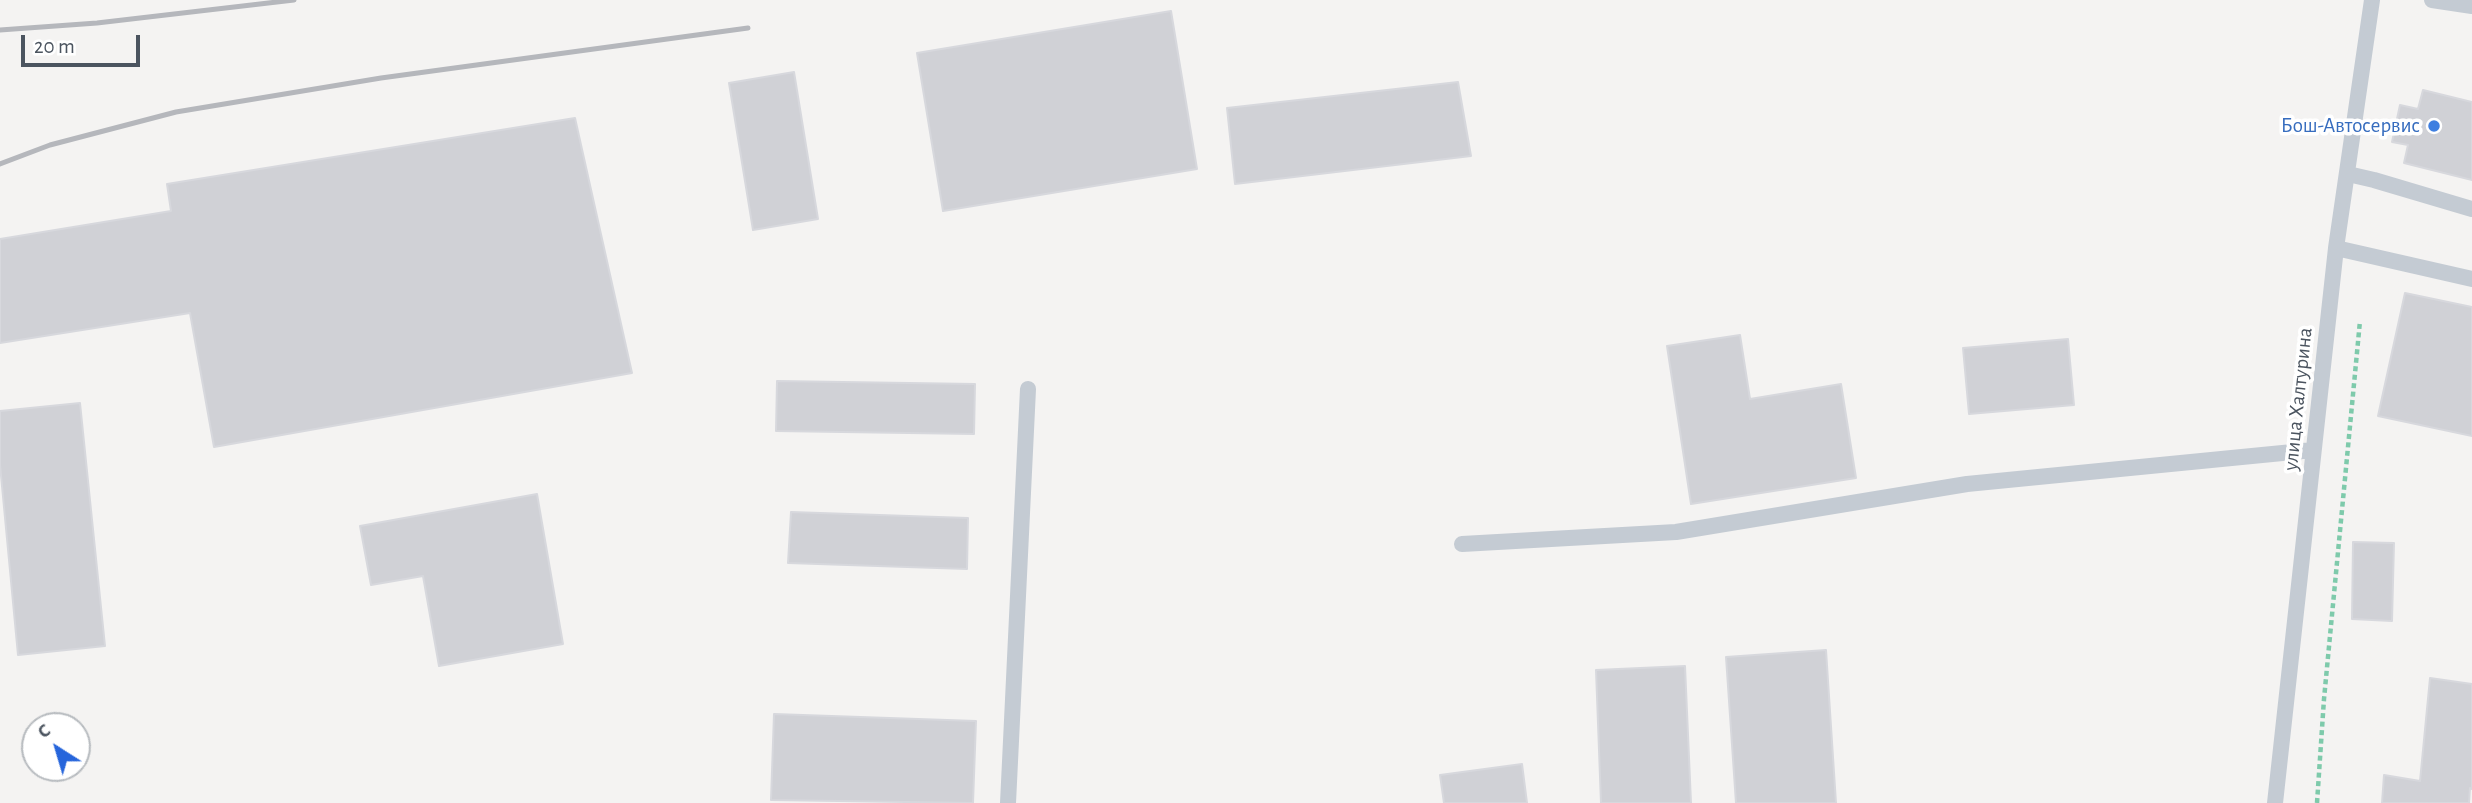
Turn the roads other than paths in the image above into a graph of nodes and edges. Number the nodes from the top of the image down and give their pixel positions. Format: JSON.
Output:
{"nodes":[{"id":1,"x":2372,"y":0,"type":"edge"},
{"id":2,"x":2432,"y":0,"type":"edge"},
{"id":3,"x":2472,"y":6,"type":"edge"},
{"id":4,"x":2348,"y":174,"type":"junction"},
{"id":5,"x":2472,"y":209,"type":"edge"},
{"id":6,"x":2336,"y":248,"type":"junction"},
{"id":7,"x":2472,"y":279,"type":"edge"},
{"id":8,"x":1028,"y":388,"type":"dead end"},
{"id":9,"x":2314,"y":450,"type":"junction"},
{"id":10,"x":1462,"y":544,"type":"dead end"},
{"id":11,"x":1008,"y":803,"type":"edge"},
{"id":12,"x":2275,"y":803,"type":"edge"}],
"edges":[{"from":1,"to":4,"type":"lane","name":"улица Халтурина"},
{"from":2,"to":3,"type":"lane"},
{"from":4,"to":5,"type":"lane"},
{"from":4,"to":6,"type":"lane","name":"улица Халтурина"},
{"from":6,"to":7,"type":"lane"},
{"from":6,"to":9,"type":"lane","name":"улица Халтурина"},
{"from":8,"to":11,"type":"lane"},
{"from":9,"to":10,"type":"lane"},
{"from":9,"to":12,"type":"lane","name":"улица Халтурина"}]}
